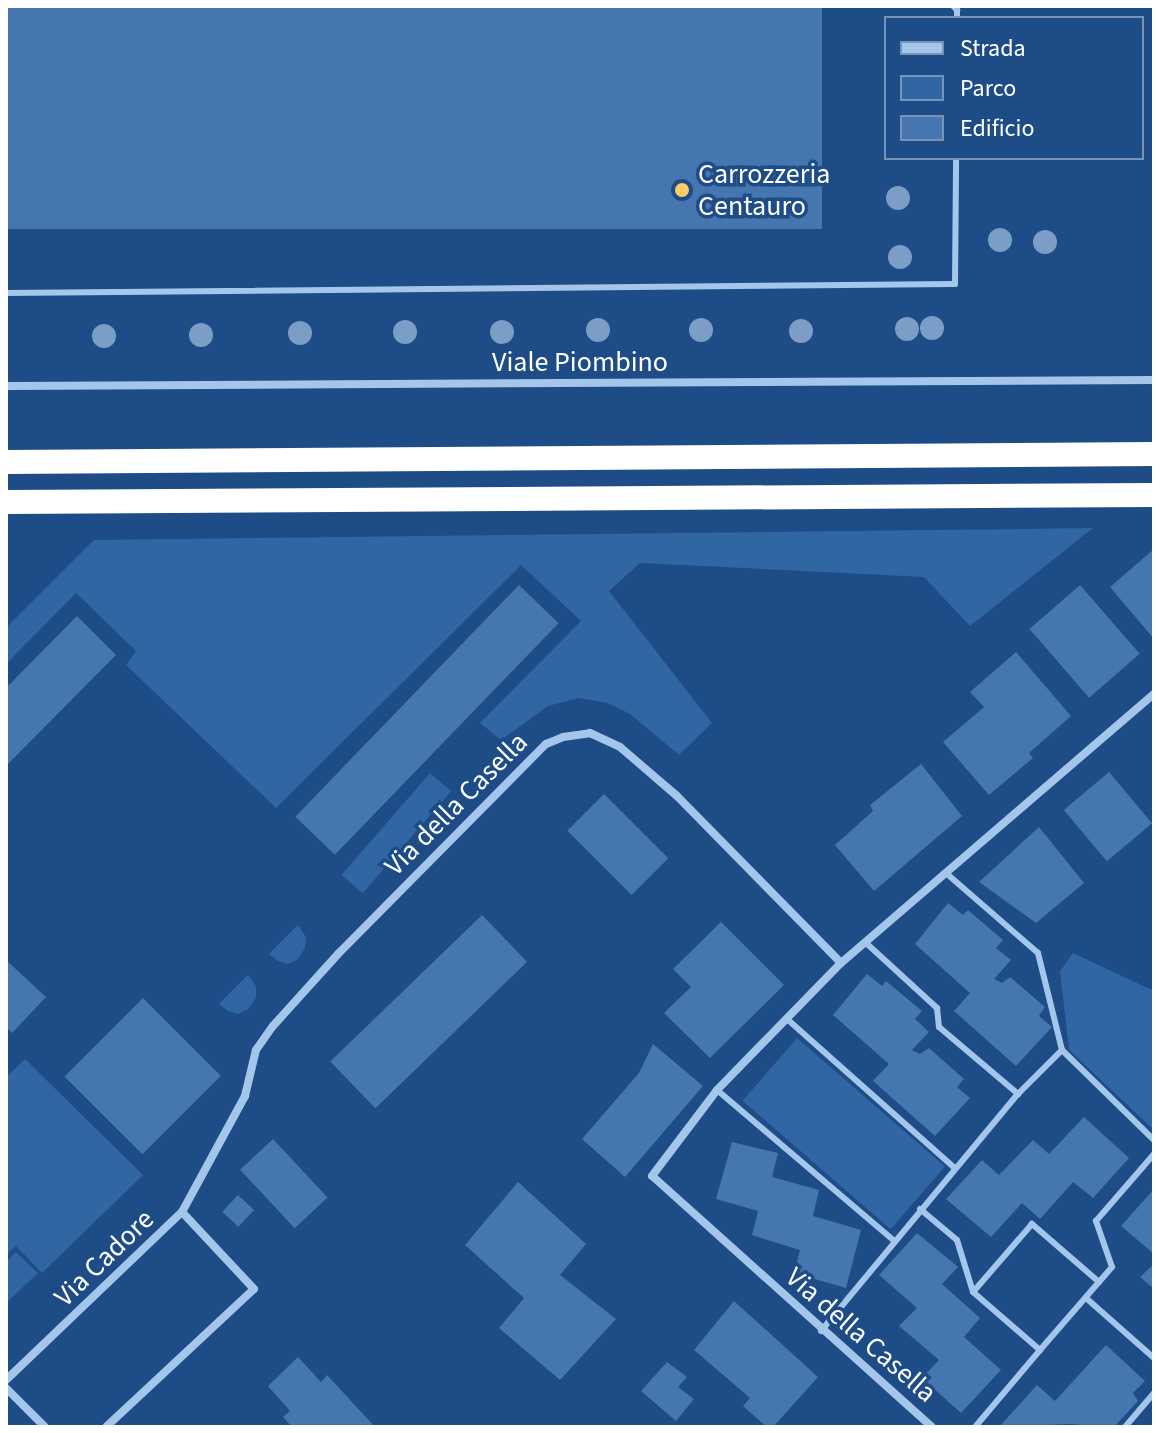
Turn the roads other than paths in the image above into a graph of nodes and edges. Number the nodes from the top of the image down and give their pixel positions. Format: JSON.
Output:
{"nodes":[{"id":1,"x":956,"y":160,"type":"edge"},
{"id":2,"x":6,"y":293,"type":"edge"},
{"id":3,"x":1154,"y":380,"type":"edge"},
{"id":4,"x":6,"y":386,"type":"edge"},
{"id":5,"x":1154,"y":454,"type":"edge"},
{"id":6,"x":6,"y":462,"type":"edge"},
{"id":7,"x":1153,"y":495,"type":"edge"},
{"id":8,"x":6,"y":502,"type":"edge"},
{"id":9,"x":1154,"y":694,"type":"edge"},
{"id":10,"x":946,"y":873,"type":"junction"},
{"id":11,"x":865,"y":942,"type":"junction"},
{"id":12,"x":841,"y":963,"type":"junction"},
{"id":13,"x":787,"y":1019,"type":"junction"},
{"id":14,"x":1062,"y":1050,"type":"junction"},
{"id":15,"x":717,"y":1090,"type":"junction"},
{"id":16,"x":1018,"y":1094,"type":"junction"},
{"id":17,"x":1154,"y":1140,"type":"edge"},
{"id":18,"x":1154,"y":1154,"type":"edge"},
{"id":19,"x":955,"y":1168,"type":"junction"},
{"id":20,"x":920,"y":1209,"type":"junction"},
{"id":21,"x":182,"y":1212,"type":"junction"},
{"id":22,"x":893,"y":1240,"type":"junction"},
{"id":23,"x":1099,"y":1282,"type":"junction"},
{"id":24,"x":973,"y":1292,"type":"junction"},
{"id":25,"x":1086,"y":1298,"type":"junction"},
{"id":26,"x":821,"y":1331,"type":"junction"},
{"id":27,"x":1040,"y":1350,"type":"junction"},
{"id":28,"x":1154,"y":1358,"type":"edge"},
{"id":29,"x":6,"y":1380,"type":"edge"},
{"id":30,"x":6,"y":1388,"type":"edge"},
{"id":31,"x":1154,"y":1393,"type":"edge"},
{"id":32,"x":45,"y":1427,"type":"edge"},
{"id":33,"x":106,"y":1427,"type":"edge"},
{"id":34,"x":932,"y":1427,"type":"edge"},
{"id":35,"x":975,"y":1427,"type":"edge"},
{"id":36,"x":1125,"y":1427,"type":"edge"}],
"edges":[{"from":1,"to":2,"type":"lane"},
{"from":3,"to":4,"type":"street","name":"Viale Piombino"},
{"from":5,"to":6,"type":"highway"},
{"from":7,"to":8,"type":"highway"},
{"from":9,"to":10,"type":"street","name":"Via della Casella"},
{"from":10,"to":11,"type":"street","name":"Via della Casella"},
{"from":10,"to":14,"type":"lane"},
{"from":11,"to":12,"type":"street","name":"Via della Casella"},
{"from":11,"to":16,"type":"lane"},
{"from":12,"to":13,"type":"street","name":"Via della Casella"},
{"from":12,"to":21,"type":"street","name":"Via della Casella"},
{"from":13,"to":15,"type":"street","name":"Via della Casella"},
{"from":13,"to":19,"type":"lane"},
{"from":14,"to":16,"type":"lane"},
{"from":14,"to":17,"type":"lane"},
{"from":15,"to":22,"type":"lane"},
{"from":15,"to":26,"type":"street","name":"Via della Casella"},
{"from":16,"to":19,"type":"lane"},
{"from":18,"to":23,"type":"lane"},
{"from":19,"to":20,"type":"lane"},
{"from":20,"to":22,"type":"lane"},
{"from":20,"to":24,"type":"lane"},
{"from":21,"to":29,"type":"street","name":"Via Cadore"},
{"from":21,"to":33,"type":"street","name":"Via Cadore"},
{"from":22,"to":26,"type":"lane"},
{"from":23,"to":24,"type":"lane"},
{"from":23,"to":25,"type":"lane"},
{"from":24,"to":27,"type":"lane"},
{"from":25,"to":27,"type":"lane"},
{"from":25,"to":28,"type":"lane"},
{"from":26,"to":34,"type":"street","name":"Via della Casella"},
{"from":27,"to":35,"type":"lane"},
{"from":30,"to":32,"type":"street"},
{"from":31,"to":36,"type":"lane"}]}
